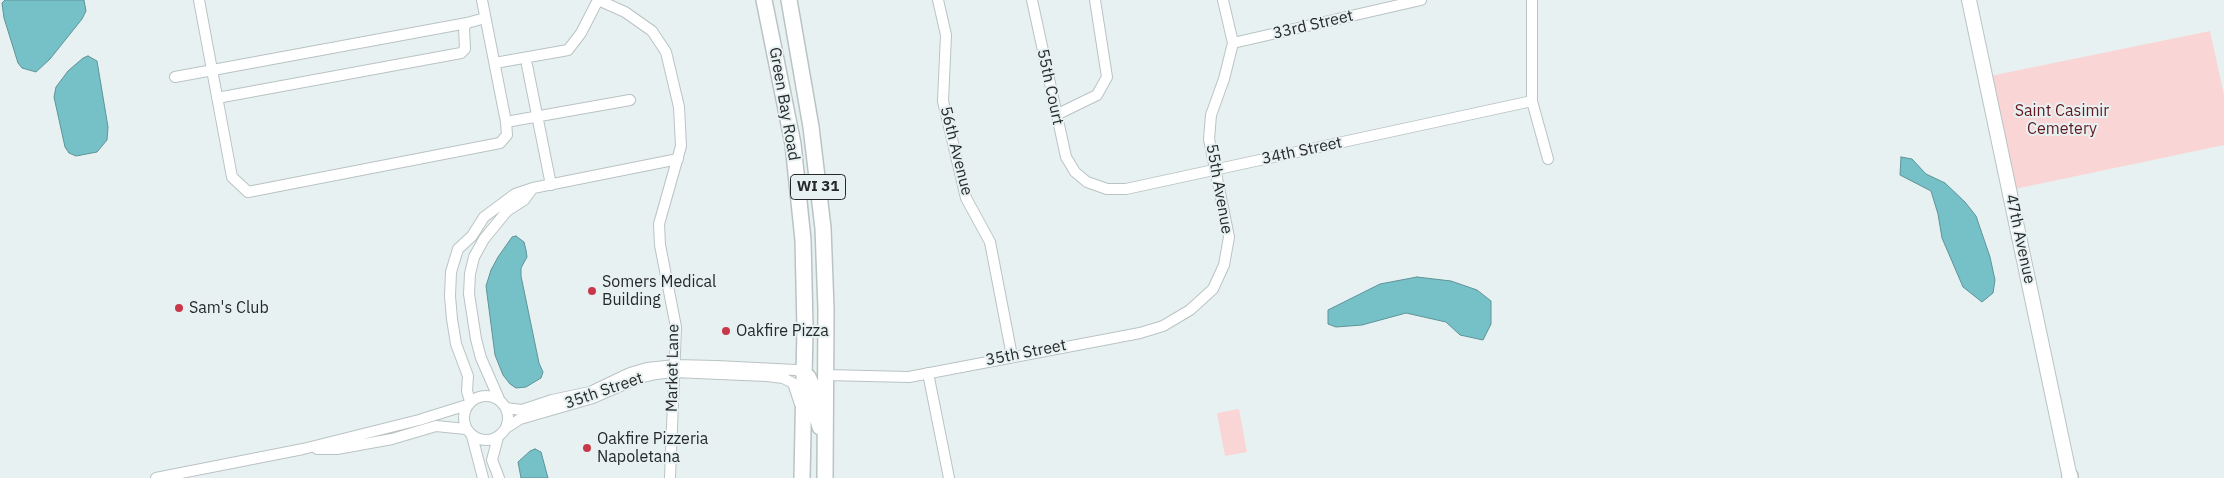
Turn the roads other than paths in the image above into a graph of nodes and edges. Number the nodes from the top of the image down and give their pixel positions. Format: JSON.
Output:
{"nodes":[{"id":1,"x":199,"y":0,"type":"edge"},
{"id":2,"x":482,"y":0,"type":"edge"},
{"id":3,"x":598,"y":0,"type":"edge"},
{"id":4,"x":764,"y":0,"type":"edge"},
{"id":5,"x":789,"y":0,"type":"edge"},
{"id":6,"x":938,"y":0,"type":"edge"},
{"id":7,"x":1032,"y":0,"type":"edge"},
{"id":8,"x":1095,"y":0,"type":"edge"},
{"id":9,"x":1223,"y":0,"type":"edge"},
{"id":10,"x":1421,"y":0,"type":"edge"},
{"id":11,"x":1532,"y":0,"type":"edge"},
{"id":12,"x":1969,"y":0,"type":"edge"},
{"id":13,"x":485,"y":18,"type":"junction"},
{"id":14,"x":467,"y":23,"type":"junction"},
{"id":15,"x":1233,"y":43,"type":"junction"},
{"id":16,"x":495,"y":63,"type":"junction"},
{"id":17,"x":527,"y":65,"type":"dead end"},
{"id":18,"x":212,"y":70,"type":"junction"},
{"id":19,"x":175,"y":77,"type":"dead end"},
{"id":20,"x":217,"y":98,"type":"junction"},
{"id":21,"x":630,"y":100,"type":"dead end"},
{"id":22,"x":1532,"y":101,"type":"junction"},
{"id":23,"x":1056,"y":115,"type":"junction"},
{"id":24,"x":536,"y":116,"type":"junction"},
{"id":25,"x":506,"y":122,"type":"junction"},
{"id":26,"x":678,"y":159,"type":"junction"},
{"id":27,"x":1548,"y":159,"type":"dead end"},
{"id":28,"x":1216,"y":170,"type":"junction"},
{"id":29,"x":1075,"y":172,"type":"joint"},
{"id":30,"x":551,"y":185,"type":"junction"},
{"id":31,"x":533,"y":188,"type":"junction"},
{"id":32,"x":1213,"y":289,"type":"joint"},
{"id":33,"x":805,"y":328,"type":"junction"},
{"id":34,"x":1012,"y":356,"type":"junction"},
{"id":35,"x":674,"y":368,"type":"junction"},
{"id":36,"x":928,"y":372,"type":"junction"},
{"id":37,"x":805,"y":374,"type":"junction"},
{"id":38,"x":826,"y":375,"type":"junction"},
{"id":39,"x":498,"y":399,"type":"junction"},
{"id":40,"x":468,"y":403,"type":"junction"},
{"id":41,"x":506,"y":408,"type":"junction"},
{"id":42,"x":803,"y":413,"type":"junction"},
{"id":43,"x":506,"y":428,"type":"junction"},
{"id":44,"x":469,"y":432,"type":"junction"},
{"id":45,"x":825,"y":435,"type":"junction"},
{"id":46,"x":498,"y":436,"type":"junction"},
{"id":47,"x":303,"y":449,"type":"junction"},
{"id":48,"x":2070,"y":477,"type":"edge"},
{"id":49,"x":156,"y":478,"type":"edge"},
{"id":50,"x":483,"y":478,"type":"edge"},
{"id":51,"x":498,"y":478,"type":"edge"},
{"id":52,"x":670,"y":478,"type":"edge"},
{"id":53,"x":802,"y":478,"type":"edge"},
{"id":54,"x":825,"y":478,"type":"edge"},
{"id":55,"x":950,"y":478,"type":"edge"}],
"edges":[{"from":1,"to":18,"type":"street"},
{"from":2,"to":13,"type":"street"},
{"from":3,"to":16,"type":"street"},
{"from":3,"to":26,"type":"street","name":"Market Lane"},
{"from":4,"to":33,"type":"main road","name":"Green Bay Road","number":"WI 31"},
{"from":5,"to":38,"type":"main road","name":"Green Bay Road","number":"WI 31"},
{"from":6,"to":34,"type":"street","name":"56th Avenue"},
{"from":7,"to":23,"type":"street","name":"55th Court"},
{"from":8,"to":23,"type":"street"},
{"from":9,"to":15,"type":"street","name":"55th Avenue"},
{"from":10,"to":15,"type":"street","name":"33rd Street"},
{"from":11,"to":22,"type":"street"},
{"from":12,"to":48,"type":"street","name":"47th Avenue"},
{"from":13,"to":14,"type":"street"},
{"from":13,"to":16,"type":"street"},
{"from":14,"to":18,"type":"street"},
{"from":14,"to":20,"type":"street"},
{"from":15,"to":28,"type":"street","name":"55th Avenue"},
{"from":16,"to":25,"type":"street"},
{"from":17,"to":24,"type":"street"},
{"from":18,"to":19,"type":"street"},
{"from":18,"to":20,"type":"street"},
{"from":20,"to":25,"type":"street"},
{"from":21,"to":24,"type":"street"},
{"from":22,"to":27,"type":"street"},
{"from":22,"to":28,"type":"street","name":"34th Street"},
{"from":23,"to":29,"type":"street","name":"55th Court"},
{"from":24,"to":25,"type":"street"},
{"from":24,"to":30,"type":"street"},
{"from":26,"to":30,"type":"street"},
{"from":26,"to":35,"type":"street","name":"Market Lane"},
{"from":28,"to":29,"type":"street","name":"34th Street"},
{"from":28,"to":32,"type":"street","name":"55th Avenue"},
{"from":30,"to":31,"type":"street"},
{"from":31,"to":39,"type":"street"},
{"from":31,"to":40,"type":"street"},
{"from":32,"to":34,"type":"street","name":"35th Street"},
{"from":33,"to":37,"type":"main road","name":"Green Bay Road","number":"WI 31"},
{"from":33,"to":38,"type":"main road"},
{"from":34,"to":36,"type":"street","name":"35th Street"},
{"from":35,"to":37,"type":"street","name":"35th Street"},
{"from":35,"to":41,"type":"street","name":"35th Street"},
{"from":35,"to":42,"type":"street","name":"35th Street"},
{"from":35,"to":43,"type":"street","name":"35th Street"},
{"from":35,"to":52,"type":"street","name":"Market Lane"},
{"from":36,"to":38,"type":"street","name":"35th Street"},
{"from":36,"to":55,"type":"street"},
{"from":37,"to":42,"type":"main road","name":"Green Bay Road","number":"WI 31"},
{"from":37,"to":45,"type":"main road"},
{"from":38,"to":45,"type":"main road","name":"Green Bay Road","number":"WI 31"},
{"from":39,"to":40,"type":"street"},
{"from":39,"to":41,"type":"street"},
{"from":40,"to":44,"type":"street"},
{"from":40,"to":47,"type":"street"},
{"from":41,"to":43,"type":"street"},
{"from":42,"to":53,"type":"main road","name":"Green Bay Road","number":"WI 31"},
{"from":43,"to":46,"type":"street"},
{"from":44,"to":46,"type":"street"},
{"from":44,"to":47,"type":"street"},
{"from":44,"to":50,"type":"street"},
{"from":45,"to":54,"type":"main road","name":"Green Bay Road","number":"WI 31"},
{"from":46,"to":51,"type":"street"},
{"from":47,"to":49,"type":"street"}]}
